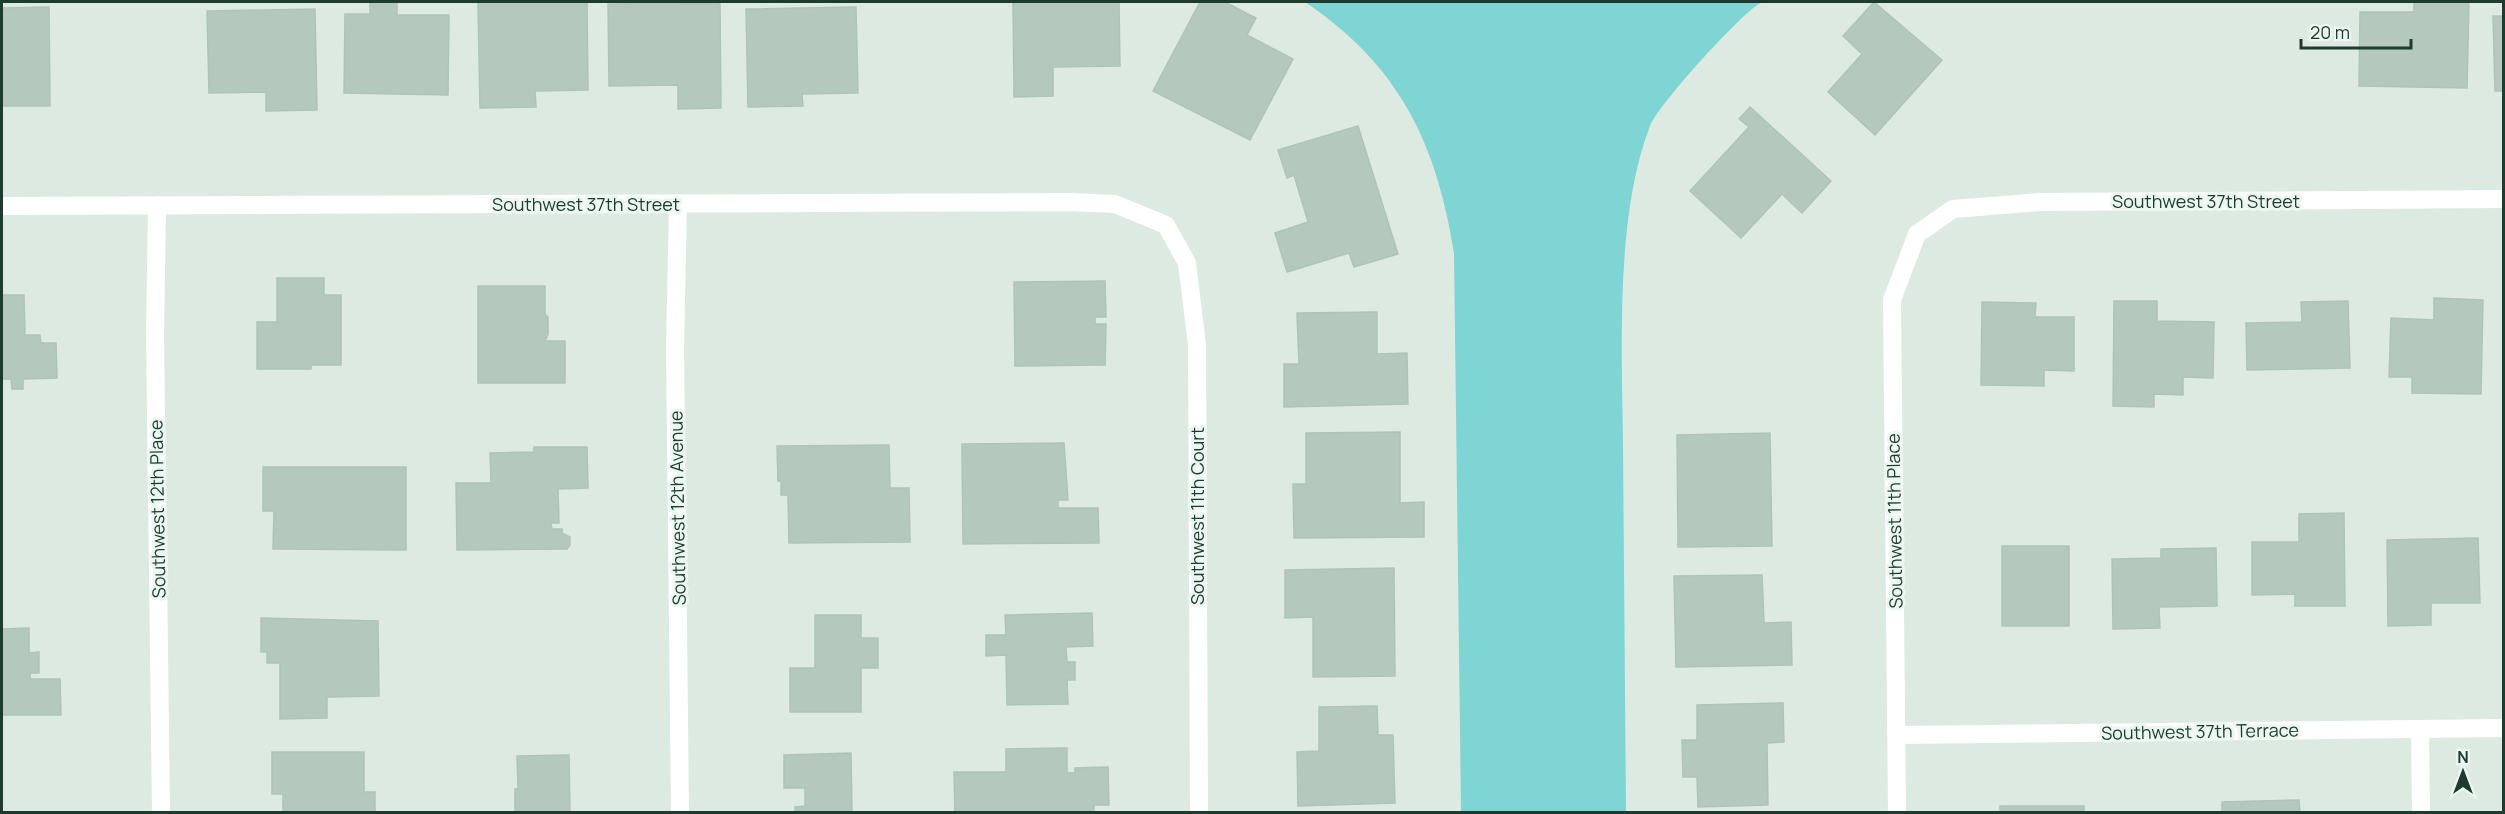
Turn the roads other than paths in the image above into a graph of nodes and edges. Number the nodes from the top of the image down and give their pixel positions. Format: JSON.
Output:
{"nodes":[{"id":1,"x":2504,"y":200,"type":"edge"},
{"id":2,"x":678,"y":203,"type":"junction"},
{"id":3,"x":157,"y":205,"type":"junction"},
{"id":4,"x":2,"y":206,"type":"edge"},
{"id":5,"x":1166,"y":225,"type":"joint"},
{"id":6,"x":1917,"y":234,"type":"joint"},
{"id":7,"x":2504,"y":728,"type":"edge"},
{"id":8,"x":2420,"y":729,"type":"junction"},
{"id":9,"x":1897,"y":735,"type":"junction"},
{"id":10,"x":161,"y":813,"type":"edge"},
{"id":11,"x":680,"y":813,"type":"edge"},
{"id":12,"x":1199,"y":813,"type":"edge"},
{"id":13,"x":1897,"y":813,"type":"edge"},
{"id":14,"x":2421,"y":813,"type":"edge"}],
"edges":[{"from":1,"to":6,"type":"street","name":"Southwest 37th Street"},
{"from":2,"to":3,"type":"street","name":"Southwest 37th Street"},
{"from":2,"to":5,"type":"street","name":"Southwest 37th Street"},
{"from":2,"to":11,"type":"street","name":"Southwest 12th Avenue"},
{"from":3,"to":4,"type":"street","name":"Southwest 37th Street"},
{"from":3,"to":10,"type":"street","name":"Southwest 12th Place"},
{"from":5,"to":12,"type":"street","name":"Southwest 11th Court"},
{"from":6,"to":9,"type":"street","name":"Southwest 11th Place"},
{"from":7,"to":8,"type":"street","name":"Southwest 37th Terrace"},
{"from":8,"to":9,"type":"street","name":"Southwest 37th Terrace"},
{"from":8,"to":14,"type":"street"},
{"from":9,"to":13,"type":"street","name":"Southwest 11th Place"}]}
